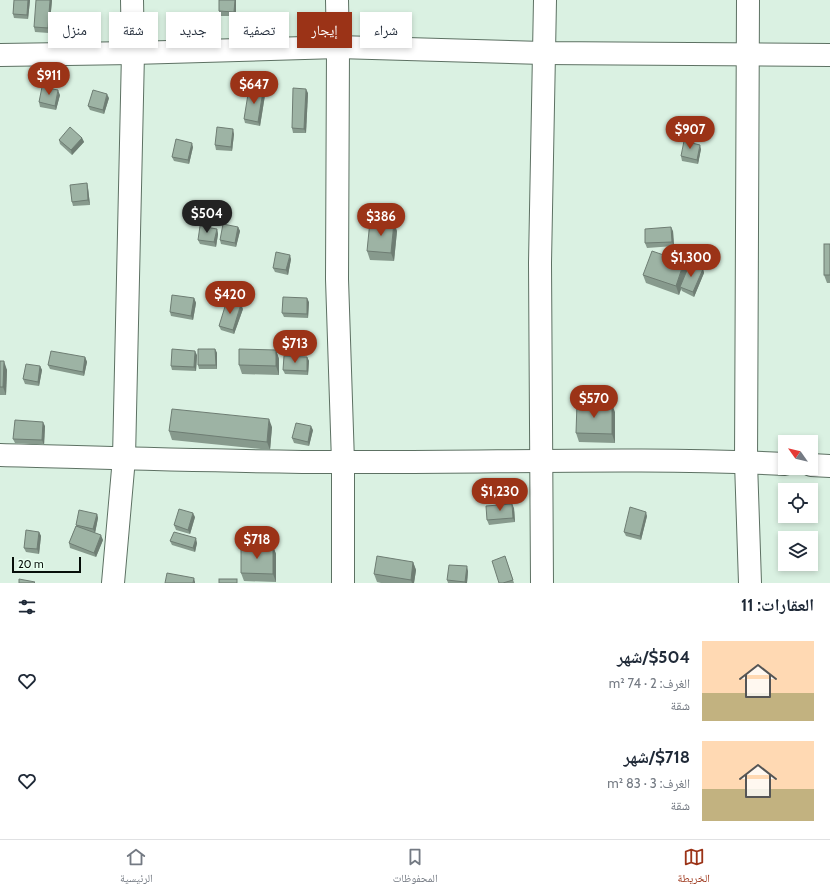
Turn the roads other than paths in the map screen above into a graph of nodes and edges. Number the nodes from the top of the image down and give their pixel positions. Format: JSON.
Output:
{"nodes":[{"id":1,"x":132,"y":0,"type":"edge"},
{"id":2,"x":337,"y":0,"type":"edge"},
{"id":3,"x":545,"y":0,"type":"edge"},
{"id":4,"x":748,"y":0,"type":"edge"},
{"id":5,"x":337,"y":12,"type":"edge"},
{"id":6,"x":352,"y":47,"type":"edge"},
{"id":7,"x":304,"y":48,"type":"edge"},
{"id":8,"x":338,"y":48,"type":"edge"},
{"id":9,"x":133,"y":53,"type":"junction"},
{"id":10,"x":543,"y":53,"type":"junction"},
{"id":11,"x":748,"y":54,"type":"junction"},
{"id":12,"x":0,"y":55,"type":"edge"},
{"id":13,"x":830,"y":55,"type":"edge"},
{"id":14,"x":0,"y":456,"type":"edge"},
{"id":15,"x":124,"y":458,"type":"junction"},
{"id":16,"x":541,"y":461,"type":"junction"},
{"id":17,"x":343,"y":462,"type":"junction"},
{"id":18,"x":746,"y":462,"type":"junction"},
{"id":19,"x":778,"y":464,"type":"edge"},
{"id":20,"x":818,"y":465,"type":"edge"},
{"id":21,"x":830,"y":466,"type":"edge"},
{"id":22,"x":113,"y":583,"type":"edge"},
{"id":23,"x":343,"y":583,"type":"edge"},
{"id":24,"x":542,"y":583,"type":"edge"},
{"id":25,"x":750,"y":583,"type":"edge"}],
"edges":[{"from":1,"to":9,"type":"street"},
{"from":2,"to":5,"type":"street"},
{"from":3,"to":10,"type":"street"},
{"from":4,"to":11,"type":"street"},
{"from":6,"to":10,"type":"street"},
{"from":7,"to":9,"type":"street"},
{"from":8,"to":17,"type":"street"},
{"from":9,"to":12,"type":"street"},
{"from":9,"to":15,"type":"street"},
{"from":10,"to":11,"type":"street"},
{"from":10,"to":16,"type":"street"},
{"from":11,"to":13,"type":"street"},
{"from":11,"to":18,"type":"street"},
{"from":14,"to":15,"type":"street"},
{"from":15,"to":17,"type":"street"},
{"from":15,"to":22,"type":"street"},
{"from":16,"to":17,"type":"street"},
{"from":16,"to":18,"type":"street"},
{"from":16,"to":24,"type":"street"},
{"from":17,"to":23,"type":"street"},
{"from":18,"to":19,"type":"street"},
{"from":18,"to":25,"type":"street"},
{"from":20,"to":21,"type":"street"}]}
